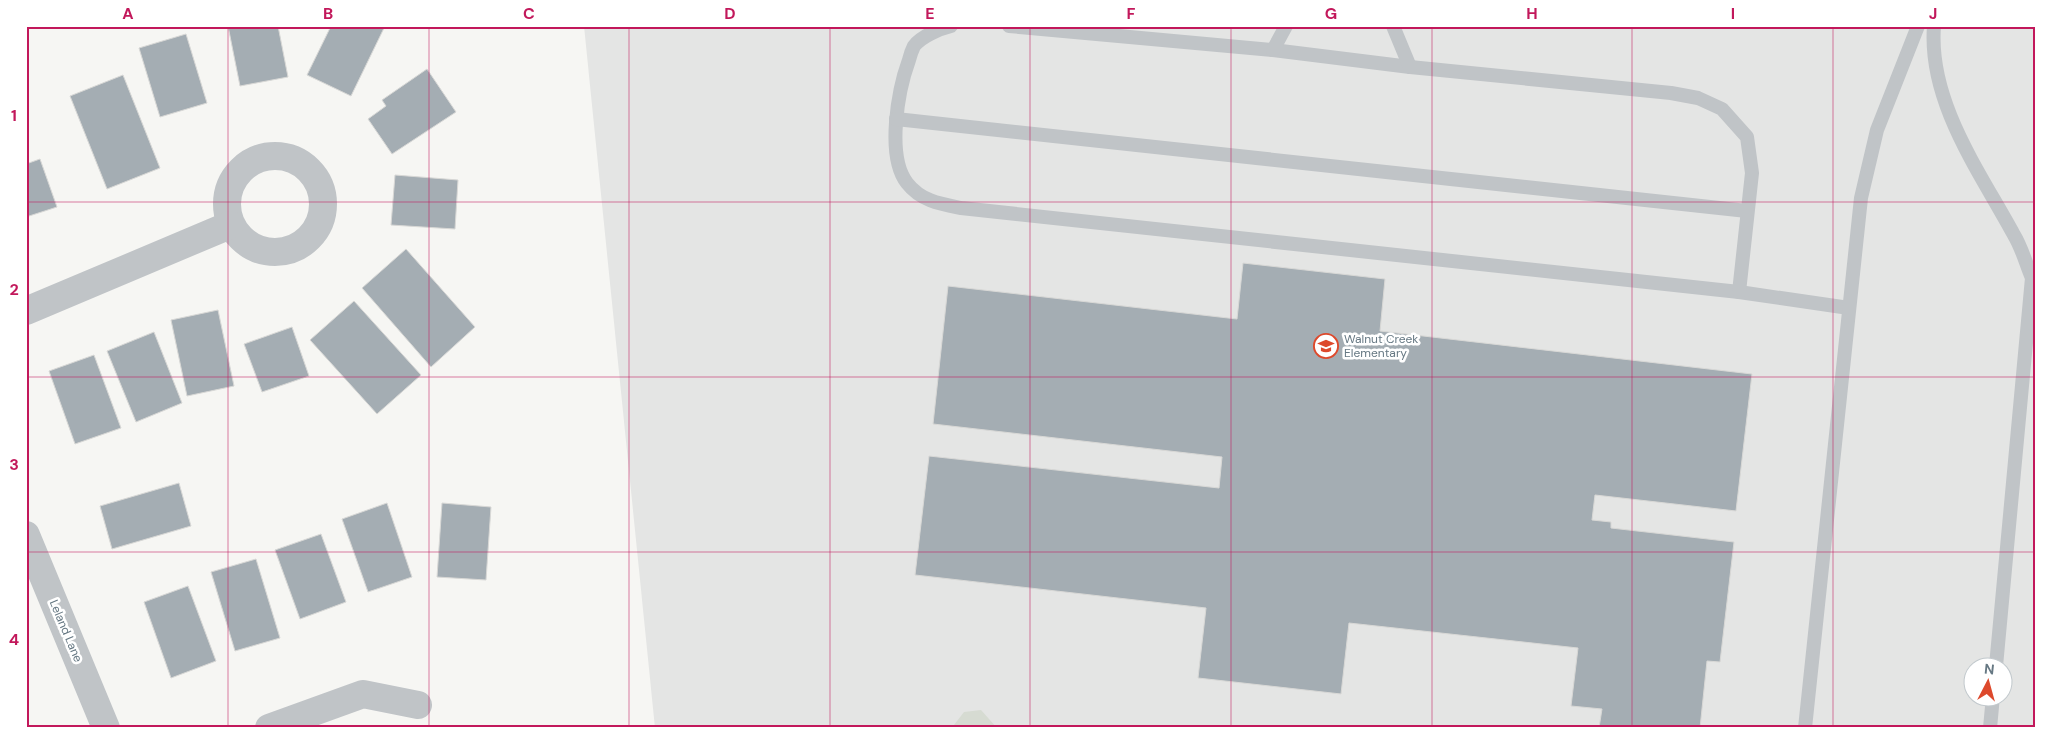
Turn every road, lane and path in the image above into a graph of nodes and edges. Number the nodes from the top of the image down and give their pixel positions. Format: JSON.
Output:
{"nodes":[{"id":1,"x":951,"y":26,"type":"edge"},
{"id":2,"x":1009,"y":26,"type":"edge"},
{"id":3,"x":1286,"y":26,"type":"edge"},
{"id":4,"x":1394,"y":26,"type":"edge"},
{"id":5,"x":1918,"y":26,"type":"edge"},
{"id":6,"x":1934,"y":26,"type":"edge"},
{"id":7,"x":1274,"y":50,"type":"junction"},
{"id":8,"x":1410,"y":67,"type":"junction"},
{"id":9,"x":896,"y":119,"type":"junction"},
{"id":10,"x":1747,"y":211,"type":"junction"},
{"id":11,"x":230,"y":225,"type":"dead end"},
{"id":12,"x":1739,"y":292,"type":"junction"},
{"id":13,"x":1849,"y":308,"type":"junction"},
{"id":14,"x":26,"y":311,"type":"edge"},
{"id":15,"x":26,"y":535,"type":"edge"},
{"id":16,"x":1997,"y":656,"type":"edge"},
{"id":17,"x":418,"y":705,"type":"dead end"},
{"id":18,"x":1992,"y":706,"type":"edge"},
{"id":19,"x":106,"y":728,"type":"edge"},
{"id":20,"x":269,"y":728,"type":"edge"},
{"id":21,"x":1805,"y":728,"type":"edge"},
{"id":22,"x":1990,"y":728,"type":"edge"}],
"edges":[{"from":1,"to":9,"type":"lane"},
{"from":2,"to":7,"type":"lane"},
{"from":3,"to":7,"type":"lane"},
{"from":4,"to":8,"type":"lane"},
{"from":5,"to":13,"type":"lane"},
{"from":6,"to":16,"type":"lane"},
{"from":7,"to":8,"type":"lane"},
{"from":8,"to":10,"type":"lane"},
{"from":9,"to":10,"type":"lane"},
{"from":9,"to":12,"type":"lane"},
{"from":10,"to":12,"type":"lane"},
{"from":11,"to":14,"type":"street"},
{"from":12,"to":13,"type":"lane"},
{"from":13,"to":21,"type":"lane"},
{"from":15,"to":19,"type":"street","name":"Leland Lane"},
{"from":17,"to":20,"type":"street"},
{"from":18,"to":22,"type":"lane"}]}
